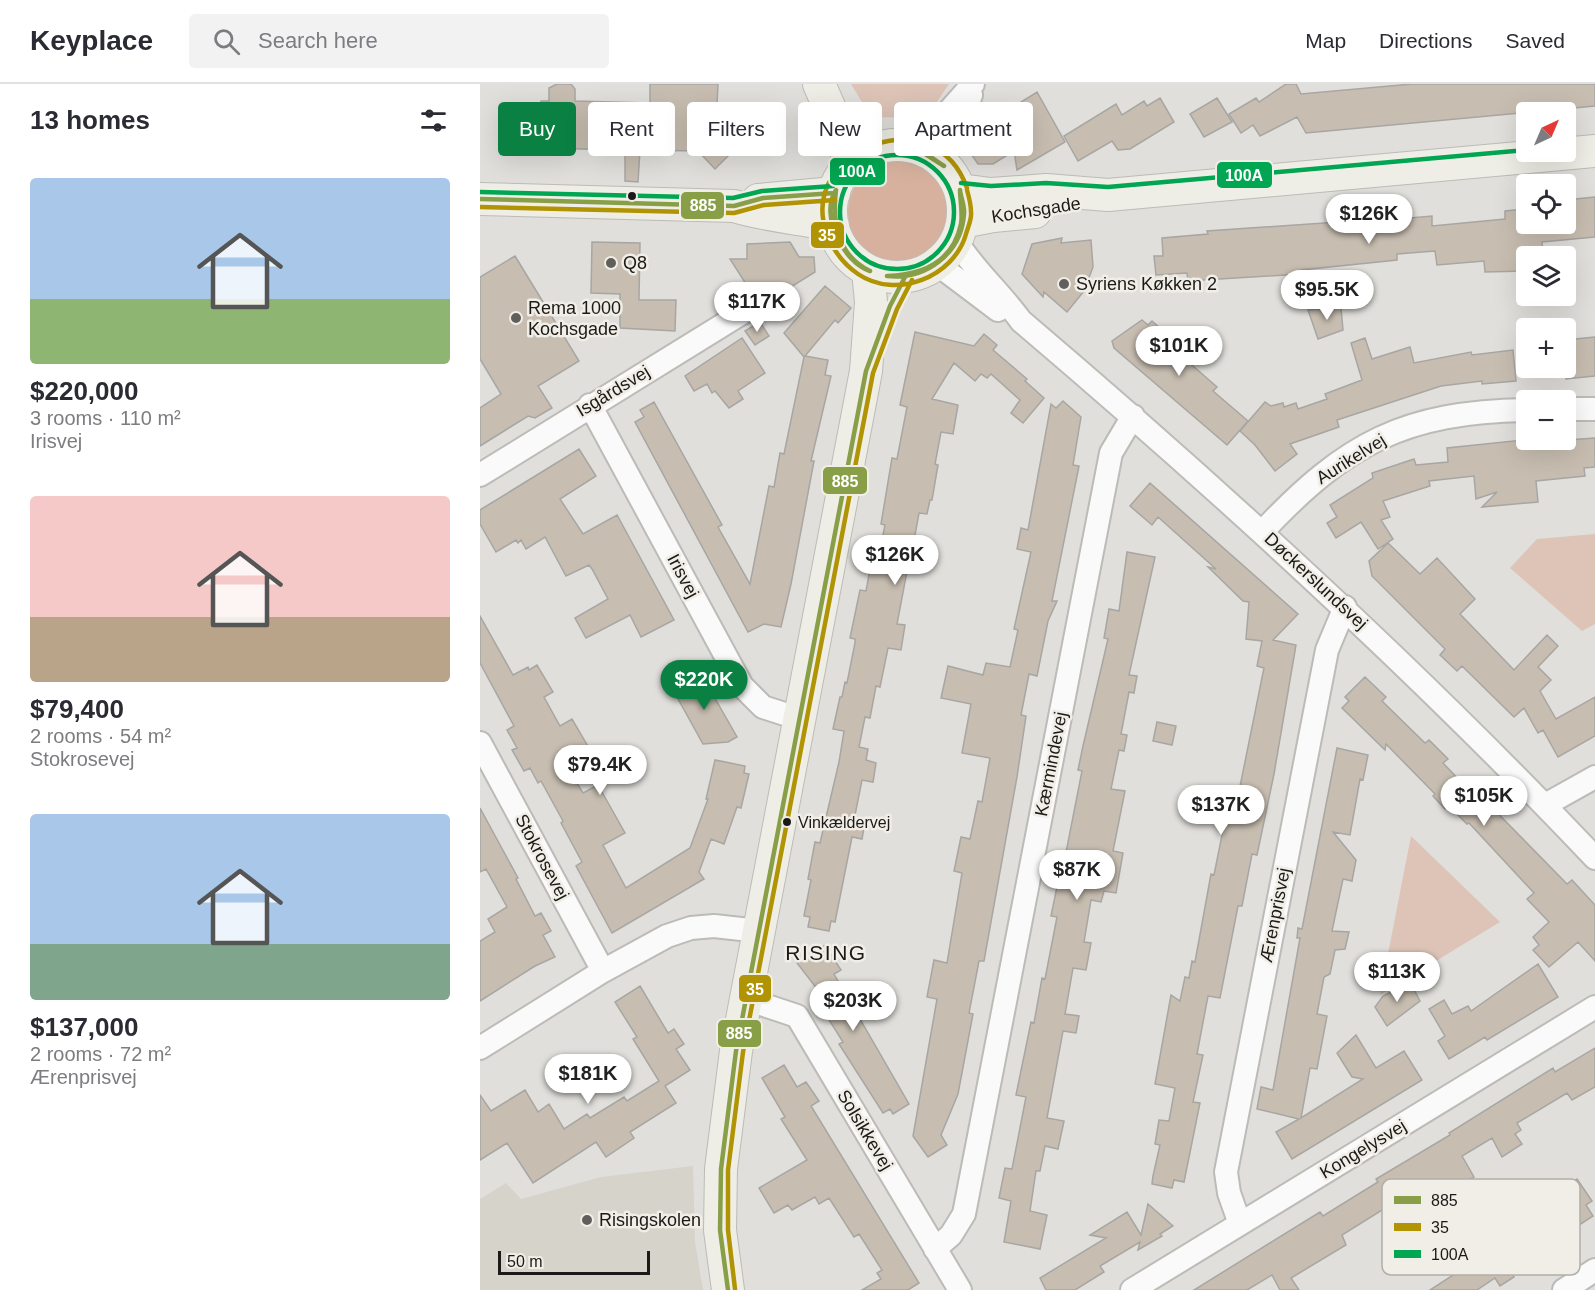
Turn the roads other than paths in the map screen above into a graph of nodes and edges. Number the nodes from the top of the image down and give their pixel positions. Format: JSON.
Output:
{"nodes":[{"id":1,"x":819,"y":84,"type":"edge"},
{"id":2,"x":826,"y":84,"type":"edge"},
{"id":3,"x":975,"y":84,"type":"edge"},
{"id":4,"x":840,"y":102,"type":"edge"},
{"id":5,"x":958,"y":102,"type":"edge"},
{"id":6,"x":1595,"y":151,"type":"edge"},
{"id":7,"x":861,"y":156,"type":"edge"},
{"id":8,"x":930,"y":156,"type":"edge"},
{"id":9,"x":943,"y":163,"type":"junction"},
{"id":10,"x":850,"y":165,"type":"junction"},
{"id":11,"x":960,"y":190,"type":"junction"},
{"id":12,"x":834,"y":193,"type":"junction"},
{"id":13,"x":1108,"y":195,"type":"junction"},
{"id":14,"x":480,"y":199,"type":"edge"},
{"id":15,"x":734,"y":206,"type":"junction"},
{"id":16,"x":832,"y":225,"type":"junction"},
{"id":17,"x":959,"y":231,"type":"junction"},
{"id":18,"x":937,"y":264,"type":"junction"},
{"id":19,"x":868,"y":271,"type":"junction"},
{"id":20,"x":905,"y":277,"type":"junction"},
{"id":21,"x":747,"y":310,"type":"dead end"},
{"id":22,"x":1021,"y":321,"type":"junction"},
{"id":23,"x":866,"y":370,"type":"junction"},
{"id":24,"x":590,"y":405,"type":"junction"},
{"id":25,"x":1576,"y":409,"type":"edge"},
{"id":26,"x":1595,"y":409,"type":"edge"},
{"id":27,"x":1516,"y":410,"type":"edge"},
{"id":28,"x":1133,"y":416,"type":"junction"},
{"id":29,"x":480,"y":475,"type":"edge"},
{"id":30,"x":1263,"y":531,"type":"junction"},
{"id":31,"x":1345,"y":608,"type":"junction"},
{"id":32,"x":800,"y":720,"type":"junction"},
{"id":33,"x":480,"y":743,"type":"edge"},
{"id":34,"x":1595,"y":777,"type":"edge"},
{"id":35,"x":1545,"y":805,"type":"junction"},
{"id":36,"x":1595,"y":858,"type":"edge"},
{"id":37,"x":759,"y":931,"type":"junction"},
{"id":38,"x":603,"y":971,"type":"junction"},
{"id":39,"x":746,"y":999,"type":"junction"},
{"id":40,"x":1595,"y":1007,"type":"edge"},
{"id":41,"x":480,"y":1048,"type":"edge"},
{"id":42,"x":1240,"y":1224,"type":"junction"},
{"id":43,"x":935,"y":1249,"type":"junction"},
{"id":44,"x":1595,"y":1270,"type":"edge"},
{"id":45,"x":728,"y":1290,"type":"edge"},
{"id":46,"x":960,"y":1290,"type":"edge"},
{"id":47,"x":1132,"y":1290,"type":"edge"},
{"id":48,"x":1564,"y":1290,"type":"edge"}],
"edges":[{"from":1,"to":10,"type":"street"},
{"from":2,"to":4,"type":"street"},
{"from":3,"to":5,"type":"street"},
{"from":3,"to":9,"type":"street"},
{"from":6,"to":13,"type":"street","name":"Kochsgade"},
{"from":7,"to":10,"type":"street"},
{"from":8,"to":9,"type":"street"},
{"from":9,"to":11,"type":"street"},
{"from":10,"to":12,"type":"street"},
{"from":11,"to":13,"type":"street","name":"Kochsgade"},
{"from":11,"to":17,"type":"street"},
{"from":12,"to":15,"type":"street"},
{"from":12,"to":16,"type":"street"},
{"from":13,"to":17,"type":"street","name":"Kochsgade"},
{"from":14,"to":15,"type":"street"},
{"from":15,"to":16,"type":"street"},
{"from":16,"to":19,"type":"street"},
{"from":17,"to":18,"type":"street"},
{"from":17,"to":22,"type":"street","name":"Døckerslundsvej"},
{"from":18,"to":20,"type":"street"},
{"from":18,"to":22,"type":"street","name":"Døckerslundsvej"},
{"from":19,"to":20,"type":"street"},
{"from":19,"to":23,"type":"street"},
{"from":20,"to":23,"type":"street"},
{"from":21,"to":24,"type":"street","name":"Isgårdsvej"},
{"from":22,"to":28,"type":"street","name":"Døckerslundsvej"},
{"from":23,"to":32,"type":"street"},
{"from":24,"to":29,"type":"street","name":"Isgårdsvej"},
{"from":24,"to":32,"type":"street","name":"Irisvej"},
{"from":25,"to":26,"type":"street"},
{"from":27,"to":30,"type":"street","name":"Aurikelvej"},
{"from":28,"to":30,"type":"street","name":"Døckerslundsvej"},
{"from":28,"to":43,"type":"street","name":"Kærmindevej"},
{"from":30,"to":31,"type":"street","name":"Døckerslundsvej"},
{"from":31,"to":35,"type":"street","name":"Døckerslundsvej"},
{"from":31,"to":42,"type":"street","name":"Ærenprisvej"},
{"from":32,"to":37,"type":"street"},
{"from":33,"to":38,"type":"street","name":"Stokrosevej"},
{"from":34,"to":35,"type":"street"},
{"from":35,"to":36,"type":"street","name":"Døckerslundsvej"},
{"from":37,"to":38,"type":"street"},
{"from":37,"to":39,"type":"street"},
{"from":38,"to":41,"type":"street"},
{"from":39,"to":43,"type":"street","name":"Solsikkevej"},
{"from":39,"to":45,"type":"street"},
{"from":40,"to":42,"type":"street","name":"Kongelysvej"},
{"from":42,"to":47,"type":"street","name":"Kongelysvej"},
{"from":43,"to":46,"type":"street","name":"Solsikkevej"},
{"from":44,"to":48,"type":"street"}]}
